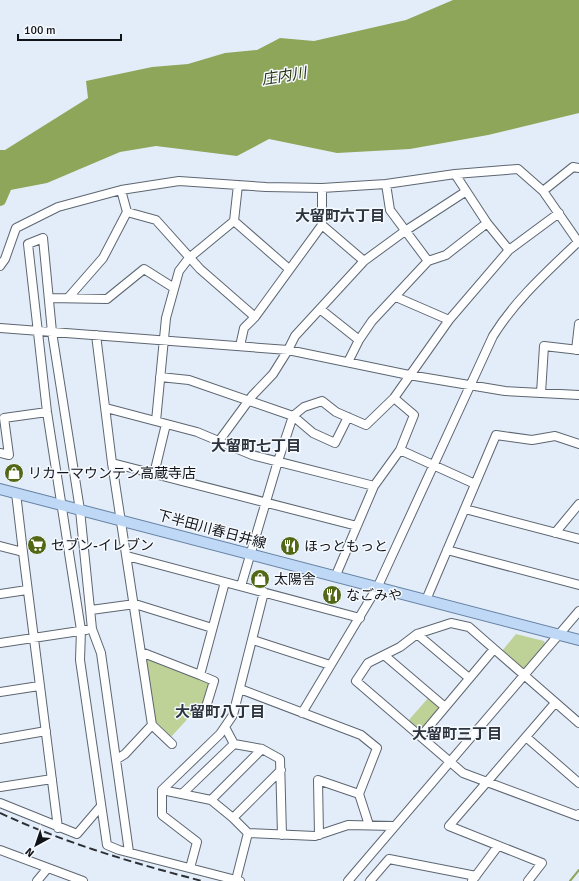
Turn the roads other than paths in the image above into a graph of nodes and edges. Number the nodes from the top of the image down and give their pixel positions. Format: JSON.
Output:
{"nodes":[{"id":1,"x":579,"y":168,"type":"edge"},
{"id":2,"x":455,"y":174,"type":"junction"},
{"id":3,"x":386,"y":184,"type":"junction"},
{"id":4,"x":238,"y":185,"type":"junction"},
{"id":5,"x":322,"y":188,"type":"junction"},
{"id":6,"x":120,"y":190,"type":"junction"},
{"id":7,"x":465,"y":192,"type":"junction"},
{"id":8,"x":543,"y":192,"type":"junction"},
{"id":9,"x":127,"y":212,"type":"junction"},
{"id":10,"x":560,"y":213,"type":"junction"},
{"id":11,"x":234,"y":221,"type":"junction"},
{"id":12,"x":487,"y":223,"type":"junction"},
{"id":13,"x":322,"y":225,"type":"junction"},
{"id":14,"x":405,"y":231,"type":"junction"},
{"id":15,"x":579,"y":242,"type":"edge"},
{"id":16,"x":509,"y":250,"type":"junction"},
{"id":17,"x":190,"y":258,"type":"junction"},
{"id":18,"x":364,"y":261,"type":"junction"},
{"id":19,"x":428,"y":261,"type":"junction"},
{"id":20,"x":0,"y":266,"type":"edge"},
{"id":21,"x":289,"y":269,"type":"junction"},
{"id":22,"x":174,"y":288,"type":"junction"},
{"id":23,"x":396,"y":297,"type":"junction"},
{"id":24,"x":49,"y":298,"type":"junction"},
{"id":25,"x":68,"y":298,"type":"junction"},
{"id":26,"x":320,"y":309,"type":"junction"},
{"id":27,"x":254,"y":316,"type":"junction"},
{"id":28,"x":449,"y":320,"type":"junction"},
{"id":29,"x":579,"y":324,"type":"edge"},
{"id":30,"x":0,"y":328,"type":"edge"},
{"id":31,"x":38,"y":331,"type":"junction"},
{"id":32,"x":52,"y":332,"type":"junction"},
{"id":33,"x":96,"y":335,"type":"junction"},
{"id":34,"x":164,"y":340,"type":"junction"},
{"id":35,"x":358,"y":340,"type":"junction"},
{"id":36,"x":240,"y":346,"type":"junction"},
{"id":37,"x":288,"y":350,"type":"junction"},
{"id":38,"x":577,"y":350,"type":"edge"},
{"id":39,"x":348,"y":362,"type":"junction"},
{"id":40,"x":409,"y":375,"type":"junction"},
{"id":41,"x":160,"y":377,"type":"junction"},
{"id":42,"x":470,"y":385,"type":"junction"},
{"id":43,"x":541,"y":393,"type":"junction"},
{"id":44,"x":579,"y":395,"type":"edge"},
{"id":45,"x":394,"y":398,"type":"junction"},
{"id":46,"x":249,"y":400,"type":"junction"},
{"id":47,"x":106,"y":408,"type":"junction"},
{"id":48,"x":47,"y":412,"type":"junction"},
{"id":49,"x":293,"y":416,"type":"junction"},
{"id":50,"x":348,"y":417,"type":"junction"},
{"id":51,"x":156,"y":421,"type":"junction"},
{"id":52,"x":166,"y":424,"type":"junction"},
{"id":53,"x":219,"y":441,"type":"junction"},
{"id":54,"x":579,"y":444,"type":"edge"},
{"id":55,"x":400,"y":450,"type":"junction"},
{"id":56,"x":0,"y":453,"type":"edge"},
{"id":57,"x":278,"y":461,"type":"junction"},
{"id":58,"x":112,"y":463,"type":"junction"},
{"id":59,"x":434,"y":465,"type":"junction"},
{"id":60,"x":154,"y":474,"type":"junction"},
{"id":61,"x":475,"y":484,"type":"junction"},
{"id":62,"x":374,"y":486,"type":"junction"},
{"id":63,"x":0,"y":489,"type":"edge"},
{"id":64,"x":16,"y":493,"type":"junction"},
{"id":65,"x":266,"y":502,"type":"junction"},
{"id":66,"x":579,"y":504,"type":"edge"},
{"id":67,"x":61,"y":505,"type":"junction"},
{"id":68,"x":465,"y":509,"type":"junction"},
{"id":69,"x":80,"y":510,"type":"junction"},
{"id":70,"x":120,"y":519,"type":"junction"},
{"id":71,"x":357,"y":526,"type":"junction"},
{"id":72,"x":555,"y":533,"type":"junction"},
{"id":73,"x":579,"y":539,"type":"edge"},
{"id":74,"x":0,"y":546,"type":"edge"},
{"id":75,"x":447,"y":550,"type":"junction"},
{"id":76,"x":23,"y":552,"type":"junction"},
{"id":77,"x":251,"y":554,"type":"junction"},
{"id":78,"x":126,"y":556,"type":"junction"},
{"id":79,"x":336,"y":575,"type":"junction"},
{"id":80,"x":225,"y":582,"type":"junction"},
{"id":81,"x":579,"y":585,"type":"edge"},
{"id":82,"x":241,"y":586,"type":"junction"},
{"id":83,"x":378,"y":586,"type":"junction"},
{"id":84,"x":27,"y":590,"type":"junction"},
{"id":85,"x":264,"y":592,"type":"junction"},
{"id":86,"x":0,"y":594,"type":"edge"},
{"id":87,"x":426,"y":600,"type":"junction"},
{"id":88,"x":134,"y":604,"type":"junction"},
{"id":89,"x":91,"y":610,"type":"junction"},
{"id":90,"x":579,"y":611,"type":"edge"},
{"id":91,"x":360,"y":618,"type":"junction"},
{"id":92,"x":212,"y":628,"type":"junction"},
{"id":93,"x":92,"y":629,"type":"junction"},
{"id":94,"x":81,"y":630,"type":"junction"},
{"id":95,"x":417,"y":634,"type":"junction"},
{"id":96,"x":558,"y":634,"type":"junction"},
{"id":97,"x":34,"y":638,"type":"junction"},
{"id":98,"x":252,"y":640,"type":"junction"},
{"id":99,"x":579,"y":640,"type":"edge"},
{"id":100,"x":0,"y":643,"type":"edge"},
{"id":101,"x":494,"y":649,"type":"junction"},
{"id":102,"x":141,"y":652,"type":"junction"},
{"id":103,"x":384,"y":655,"type":"junction"},
{"id":104,"x":330,"y":665,"type":"junction"},
{"id":105,"x":200,"y":675,"type":"junction"},
{"id":106,"x":523,"y":675,"type":"junction"},
{"id":107,"x":469,"y":678,"type":"junction"},
{"id":108,"x":39,"y":686,"type":"junction"},
{"id":109,"x":240,"y":689,"type":"junction"},
{"id":110,"x":0,"y":692,"type":"edge"},
{"id":111,"x":555,"y":703,"type":"junction"},
{"id":112,"x":445,"y":707,"type":"junction"},
{"id":113,"x":206,"y":708,"type":"dead end"},
{"id":114,"x":302,"y":713,"type":"junction"},
{"id":115,"x":579,"y":723,"type":"edge"},
{"id":116,"x":152,"y":725,"type":"junction"},
{"id":117,"x":225,"y":727,"type":"junction"},
{"id":118,"x":46,"y":731,"type":"junction"},
{"id":119,"x":421,"y":736,"type":"junction"},
{"id":120,"x":526,"y":737,"type":"junction"},
{"id":121,"x":0,"y":739,"type":"edge"},
{"id":122,"x":172,"y":744,"type":"dead end"},
{"id":123,"x":234,"y":744,"type":"junction"},
{"id":124,"x":262,"y":749,"type":"junction"},
{"id":125,"x":116,"y":759,"type":"junction"},
{"id":126,"x":449,"y":761,"type":"junction"},
{"id":127,"x":281,"y":770,"type":"junction"},
{"id":128,"x":52,"y":779,"type":"junction"},
{"id":129,"x":488,"y":782,"type":"junction"},
{"id":130,"x":579,"y":783,"type":"edge"},
{"id":131,"x":0,"y":787,"type":"edge"},
{"id":132,"x":162,"y":790,"type":"junction"},
{"id":133,"x":183,"y":793,"type":"junction"},
{"id":134,"x":360,"y":794,"type":"junction"},
{"id":135,"x":211,"y":800,"type":"junction"},
{"id":136,"x":0,"y":804,"type":"edge"},
{"id":137,"x":101,"y":806,"type":"junction"},
{"id":138,"x":579,"y":814,"type":"edge"},
{"id":139,"x":233,"y":818,"type":"junction"},
{"id":140,"x":369,"y":825,"type":"junction"},
{"id":141,"x":394,"y":826,"type":"junction"},
{"id":142,"x":58,"y":828,"type":"junction"},
{"id":143,"x":248,"y":833,"type":"junction"},
{"id":144,"x":282,"y":835,"type":"junction"},
{"id":145,"x":319,"y":835,"type":"junction"},
{"id":146,"x":498,"y":846,"type":"junction"},
{"id":147,"x":0,"y":850,"type":"edge"},
{"id":148,"x":129,"y":852,"type":"junction"},
{"id":149,"x":190,"y":868,"type":"junction"},
{"id":150,"x":48,"y":869,"type":"junction"},
{"id":151,"x":474,"y":878,"type":"edge"},
{"id":152,"x":37,"y":881,"type":"edge"},
{"id":153,"x":83,"y":881,"type":"edge"},
{"id":154,"x":238,"y":881,"type":"edge"},
{"id":155,"x":348,"y":881,"type":"edge"},
{"id":156,"x":370,"y":881,"type":"edge"},
{"id":157,"x":528,"y":881,"type":"edge"}],
"edges":[{"from":1,"to":8,"type":"street"},
{"from":2,"to":3,"type":"street"},
{"from":2,"to":7,"type":"street"},
{"from":2,"to":8,"type":"street"},
{"from":3,"to":5,"type":"street"},
{"from":3,"to":14,"type":"street"},
{"from":4,"to":5,"type":"street"},
{"from":4,"to":6,"type":"street"},
{"from":4,"to":11,"type":"street"},
{"from":5,"to":13,"type":"street"},
{"from":6,"to":9,"type":"street"},
{"from":6,"to":20,"type":"street"},
{"from":7,"to":12,"type":"street"},
{"from":7,"to":14,"type":"street"},
{"from":8,"to":10,"type":"street"},
{"from":9,"to":17,"type":"street"},
{"from":9,"to":25,"type":"street"},
{"from":10,"to":15,"type":"street"},
{"from":10,"to":16,"type":"street"},
{"from":11,"to":17,"type":"street"},
{"from":11,"to":21,"type":"street"},
{"from":12,"to":16,"type":"street"},
{"from":12,"to":19,"type":"street"},
{"from":13,"to":18,"type":"street"},
{"from":13,"to":21,"type":"street"},
{"from":14,"to":18,"type":"street"},
{"from":14,"to":19,"type":"street"},
{"from":15,"to":42,"type":"street"},
{"from":16,"to":28,"type":"street"},
{"from":17,"to":22,"type":"street"},
{"from":17,"to":27,"type":"street"},
{"from":18,"to":26,"type":"street"},
{"from":19,"to":23,"type":"street"},
{"from":21,"to":27,"type":"street"},
{"from":22,"to":25,"type":"street"},
{"from":22,"to":34,"type":"street"},
{"from":23,"to":28,"type":"street"},
{"from":23,"to":35,"type":"street"},
{"from":24,"to":25,"type":"street"},
{"from":24,"to":31,"type":"street"},
{"from":24,"to":32,"type":"street"},
{"from":26,"to":35,"type":"street"},
{"from":26,"to":37,"type":"street"},
{"from":27,"to":36,"type":"street"},
{"from":28,"to":40,"type":"street"},
{"from":29,"to":38,"type":"street"},
{"from":30,"to":31,"type":"street"},
{"from":31,"to":32,"type":"street"},
{"from":31,"to":48,"type":"street"},
{"from":32,"to":33,"type":"street"},
{"from":32,"to":69,"type":"street"},
{"from":33,"to":34,"type":"street"},
{"from":33,"to":47,"type":"street"},
{"from":34,"to":36,"type":"street"},
{"from":34,"to":41,"type":"street"},
{"from":35,"to":39,"type":"street"},
{"from":36,"to":37,"type":"street"},
{"from":37,"to":39,"type":"street"},
{"from":37,"to":46,"type":"street"},
{"from":38,"to":43,"type":"street"},
{"from":39,"to":40,"type":"street"},
{"from":40,"to":42,"type":"street"},
{"from":40,"to":45,"type":"street"},
{"from":41,"to":46,"type":"street"},
{"from":41,"to":51,"type":"street"},
{"from":42,"to":43,"type":"street"},
{"from":42,"to":59,"type":"street"},
{"from":43,"to":44,"type":"street"},
{"from":45,"to":50,"type":"street"},
{"from":45,"to":55,"type":"street"},
{"from":46,"to":49,"type":"street"},
{"from":46,"to":53,"type":"street"},
{"from":47,"to":51,"type":"street"},
{"from":47,"to":58,"type":"street"},
{"from":48,"to":56,"type":"street"},
{"from":48,"to":67,"type":"street"},
{"from":49,"to":50,"type":"street"},
{"from":49,"to":50,"type":"street"},
{"from":49,"to":57,"type":"street"},
{"from":51,"to":52,"type":"street"},
{"from":52,"to":53,"type":"street"},
{"from":52,"to":60,"type":"street"},
{"from":53,"to":57,"type":"street"},
{"from":54,"to":61,"type":"street"},
{"from":55,"to":59,"type":"street"},
{"from":55,"to":62,"type":"street"},
{"from":57,"to":62,"type":"street"},
{"from":57,"to":65,"type":"street"},
{"from":58,"to":60,"type":"street"},
{"from":58,"to":70,"type":"street"},
{"from":59,"to":61,"type":"street"},
{"from":59,"to":83,"type":"street"},
{"from":60,"to":65,"type":"street"},
{"from":61,"to":68,"type":"street"},
{"from":62,"to":71,"type":"street"},
{"from":63,"to":64,"type":"main road","name":"下半田川春日井線"},
{"from":64,"to":67,"type":"main road","name":"下半田川春日井線"},
{"from":64,"to":76,"type":"street"},
{"from":65,"to":71,"type":"street"},
{"from":65,"to":77,"type":"street"},
{"from":66,"to":72,"type":"street"},
{"from":67,"to":69,"type":"main road","name":"下半田川春日井線"},
{"from":67,"to":94,"type":"street"},
{"from":68,"to":72,"type":"street"},
{"from":68,"to":75,"type":"street"},
{"from":69,"to":70,"type":"main road","name":"下半田川春日井線"},
{"from":69,"to":89,"type":"street"},
{"from":70,"to":77,"type":"main road","name":"下半田川春日井線"},
{"from":70,"to":78,"type":"street"},
{"from":71,"to":79,"type":"street"},
{"from":72,"to":73,"type":"street"},
{"from":74,"to":76,"type":"street"},
{"from":75,"to":81,"type":"street"},
{"from":75,"to":87,"type":"street"},
{"from":76,"to":84,"type":"street"},
{"from":77,"to":79,"type":"main road","name":"下半田川春日井線"},
{"from":77,"to":82,"type":"street"},
{"from":78,"to":80,"type":"street"},
{"from":78,"to":88,"type":"street"},
{"from":79,"to":83,"type":"main road","name":"下半田川春日井線"},
{"from":80,"to":82,"type":"street"},
{"from":80,"to":92,"type":"street"},
{"from":82,"to":85,"type":"street"},
{"from":83,"to":87,"type":"main road","name":"下半田川春日井線"},
{"from":83,"to":91,"type":"street"},
{"from":84,"to":86,"type":"street"},
{"from":84,"to":97,"type":"street"},
{"from":85,"to":91,"type":"street"},
{"from":85,"to":98,"type":"street"},
{"from":87,"to":96,"type":"main road","name":"下半田川春日井線"},
{"from":88,"to":89,"type":"street"},
{"from":88,"to":92,"type":"street"},
{"from":88,"to":102,"type":"street"},
{"from":89,"to":93,"type":"street"},
{"from":90,"to":96,"type":"street"},
{"from":91,"to":104,"type":"street"},
{"from":92,"to":105,"type":"street"},
{"from":93,"to":94,"type":"street"},
{"from":93,"to":125,"type":"street"},
{"from":94,"to":97,"type":"street"},
{"from":94,"to":137,"type":"street"},
{"from":95,"to":101,"type":"street"},
{"from":95,"to":103,"type":"street"},
{"from":95,"to":107,"type":"street"},
{"from":96,"to":99,"type":"main road","name":"下半田川春日井線"},
{"from":96,"to":106,"type":"street"},
{"from":97,"to":100,"type":"street"},
{"from":97,"to":108,"type":"street"},
{"from":98,"to":104,"type":"street"},
{"from":98,"to":109,"type":"street"},
{"from":101,"to":106,"type":"street"},
{"from":101,"to":107,"type":"street"},
{"from":102,"to":105,"type":"street"},
{"from":102,"to":116,"type":"street"},
{"from":103,"to":112,"type":"street"},
{"from":103,"to":119,"type":"street"},
{"from":104,"to":114,"type":"street"},
{"from":105,"to":113,"type":"street"},
{"from":106,"to":111,"type":"street"},
{"from":106,"to":126,"type":"street"},
{"from":107,"to":112,"type":"street"},
{"from":108,"to":110,"type":"street"},
{"from":108,"to":118,"type":"street"},
{"from":109,"to":114,"type":"street"},
{"from":109,"to":117,"type":"street"},
{"from":111,"to":115,"type":"street"},
{"from":111,"to":120,"type":"street"},
{"from":112,"to":119,"type":"street"},
{"from":114,"to":134,"type":"street"},
{"from":116,"to":122,"type":"street"},
{"from":116,"to":125,"type":"street"},
{"from":117,"to":123,"type":"street"},
{"from":117,"to":132,"type":"street"},
{"from":118,"to":121,"type":"street"},
{"from":118,"to":128,"type":"street"},
{"from":119,"to":126,"type":"street"},
{"from":120,"to":129,"type":"street"},
{"from":120,"to":130,"type":"street"},
{"from":123,"to":124,"type":"street"},
{"from":123,"to":133,"type":"street"},
{"from":124,"to":127,"type":"street"},
{"from":124,"to":135,"type":"street"},
{"from":125,"to":148,"type":"street"},
{"from":126,"to":129,"type":"street"},
{"from":126,"to":141,"type":"street"},
{"from":127,"to":139,"type":"street"},
{"from":127,"to":144,"type":"street"},
{"from":128,"to":131,"type":"street"},
{"from":128,"to":142,"type":"street"},
{"from":129,"to":138,"type":"street"},
{"from":129,"to":146,"type":"street"},
{"from":132,"to":133,"type":"street"},
{"from":132,"to":149,"type":"street"},
{"from":133,"to":135,"type":"street"},
{"from":134,"to":140,"type":"street"},
{"from":134,"to":145,"type":"street"},
{"from":135,"to":139,"type":"street"},
{"from":136,"to":142,"type":"street"},
{"from":137,"to":142,"type":"street"},
{"from":137,"to":148,"type":"street"},
{"from":139,"to":143,"type":"street"},
{"from":140,"to":141,"type":"street"},
{"from":140,"to":145,"type":"street"},
{"from":141,"to":155,"type":"street"},
{"from":143,"to":144,"type":"street"},
{"from":143,"to":154,"type":"street"},
{"from":144,"to":145,"type":"street"},
{"from":146,"to":151,"type":"street"},
{"from":146,"to":157,"type":"street"},
{"from":147,"to":150,"type":"street"},
{"from":148,"to":149,"type":"street"},
{"from":149,"to":154,"type":"street"},
{"from":150,"to":152,"type":"street"},
{"from":150,"to":153,"type":"street"},
{"from":151,"to":156,"type":"street"}]}
